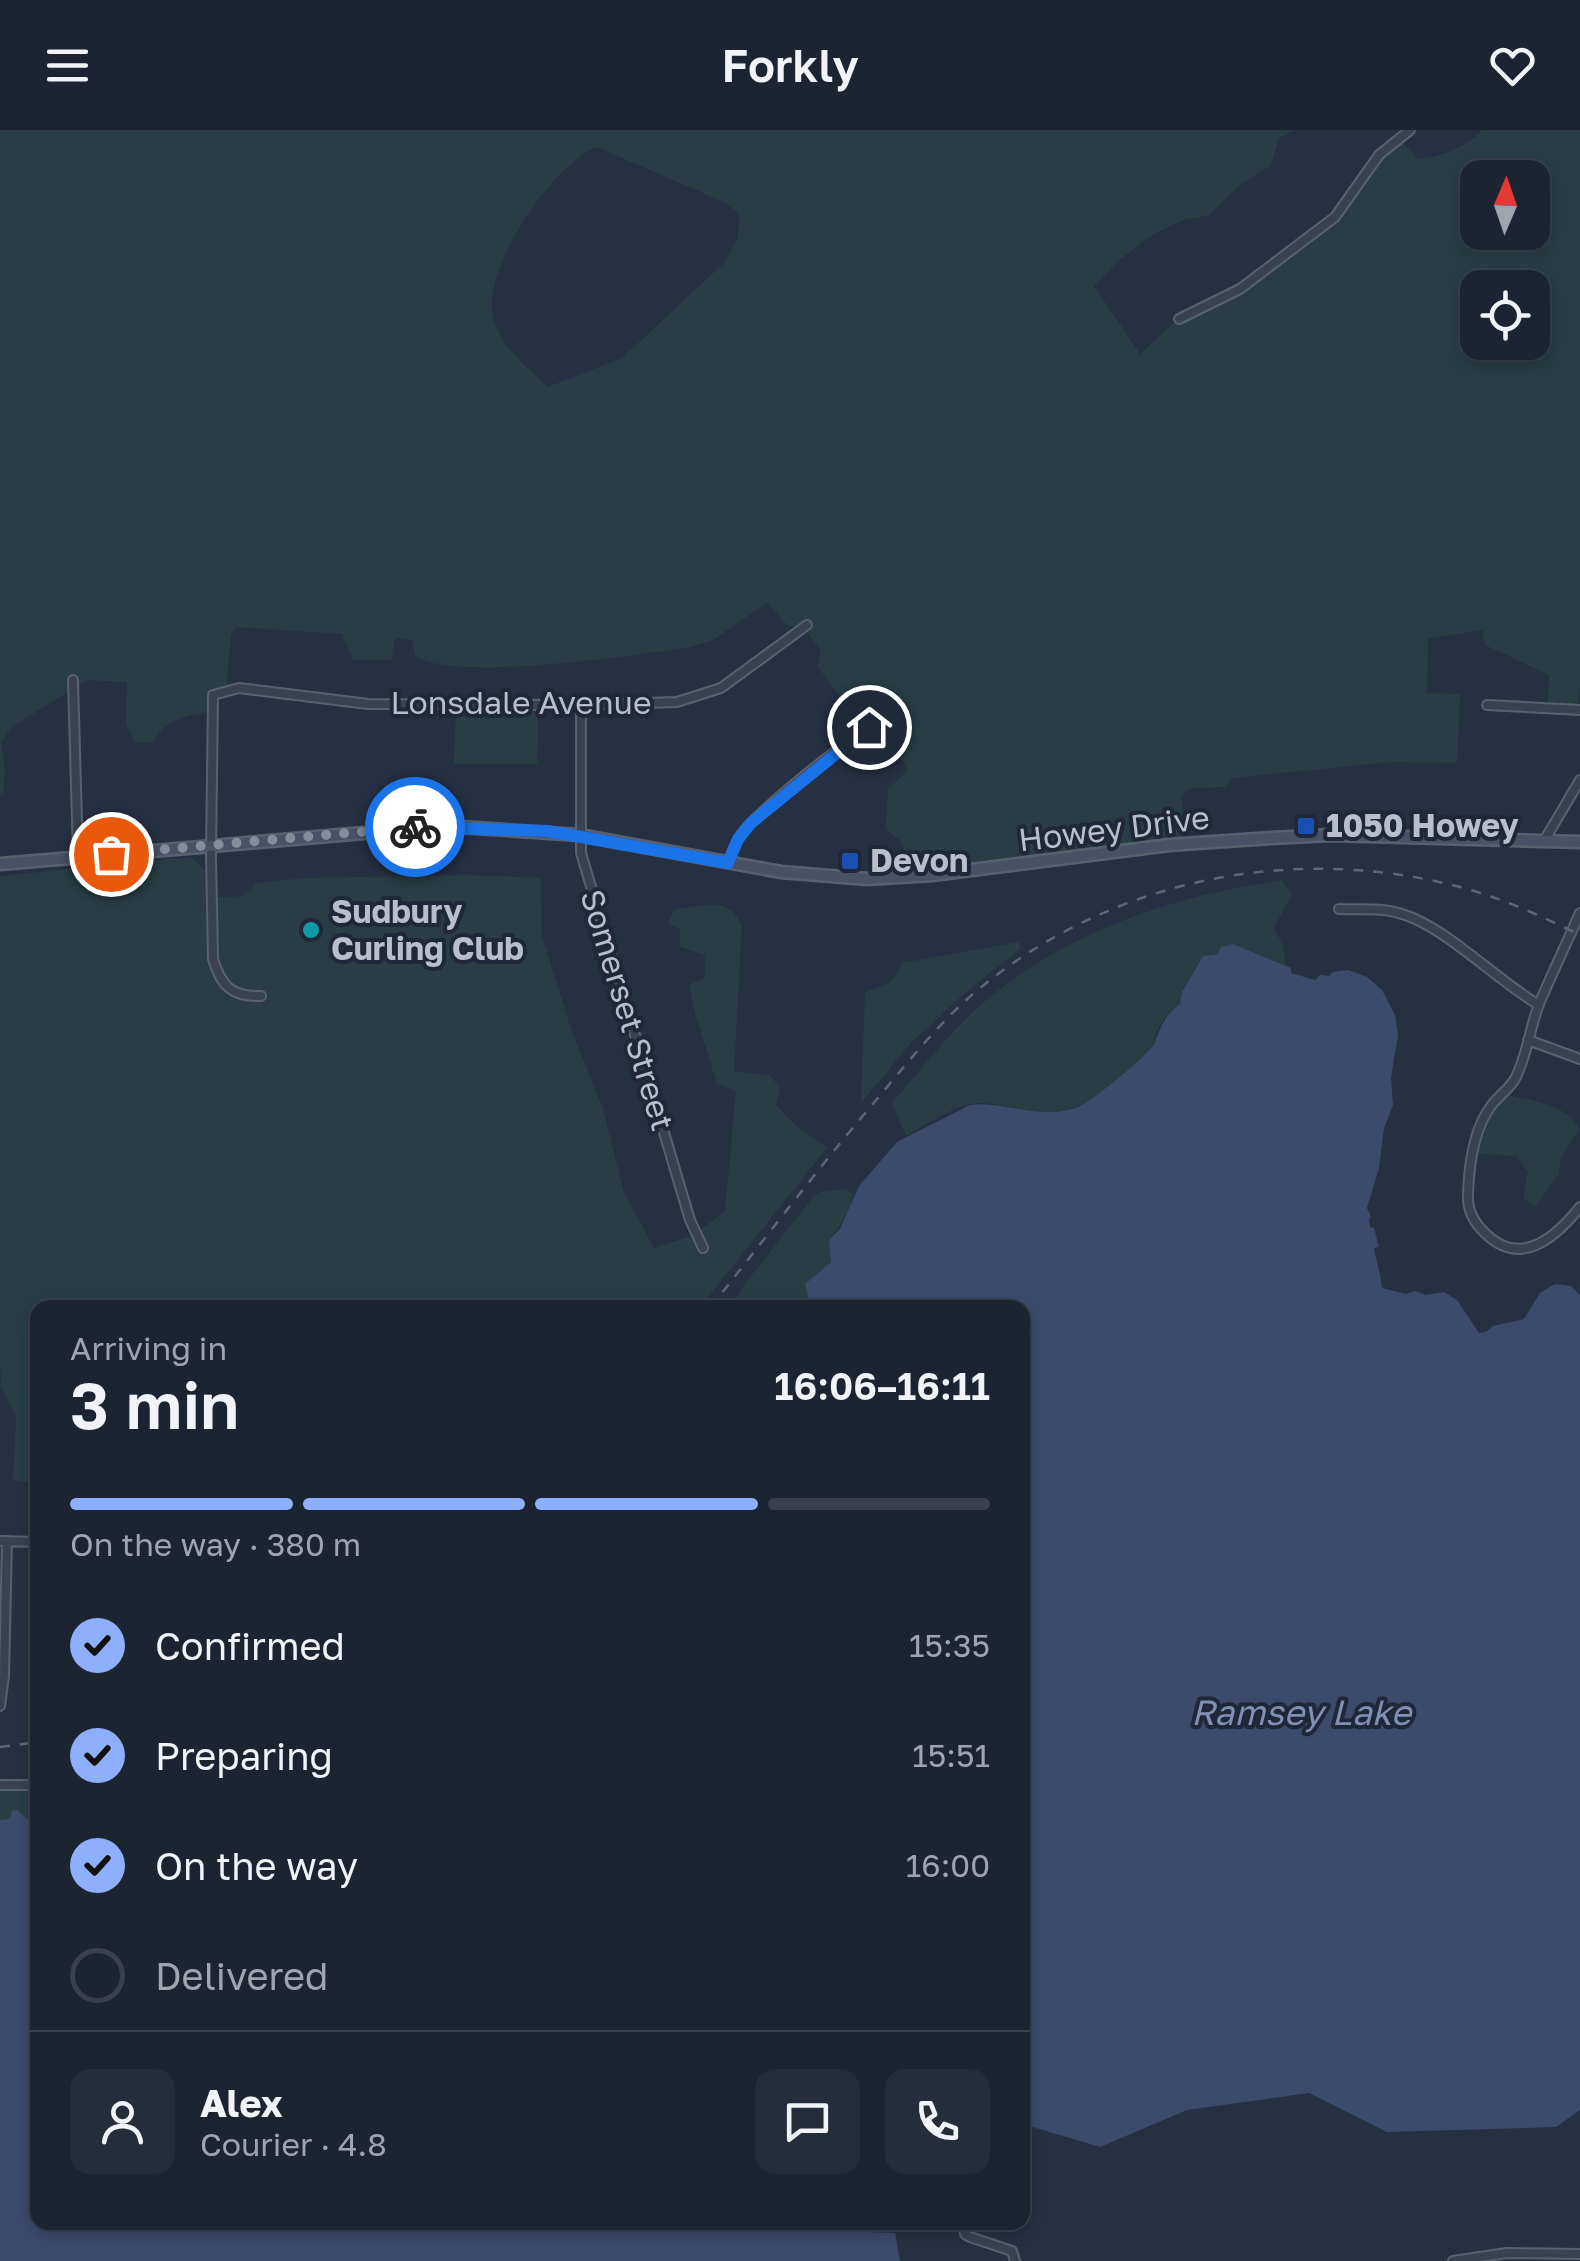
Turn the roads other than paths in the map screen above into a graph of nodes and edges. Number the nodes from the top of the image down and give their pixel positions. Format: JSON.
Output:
{"nodes":[{"id":1,"x":1410,"y":130,"type":"edge"},
{"id":2,"x":1179,"y":319,"type":"dead end"},
{"id":3,"x":807,"y":625,"type":"dead end"},
{"id":4,"x":74,"y":680,"type":"dead end"},
{"id":5,"x":1487,"y":705,"type":"dead end"},
{"id":6,"x":581,"y":706,"type":"junction"},
{"id":7,"x":1580,"y":710,"type":"edge"},
{"id":8,"x":880,"y":722,"type":"dead end"},
{"id":9,"x":1580,"y":780,"type":"edge"},
{"id":10,"x":579,"y":835,"type":"junction"},
{"id":11,"x":1544,"y":841,"type":"junction"},
{"id":12,"x":1580,"y":842,"type":"edge"},
{"id":13,"x":211,"y":844,"type":"junction"},
{"id":14,"x":78,"y":857,"type":"junction"},
{"id":15,"x":728,"y":863,"type":"junction"},
{"id":16,"x":0,"y":864,"type":"edge"},
{"id":17,"x":1339,"y":909,"type":"dead end"},
{"id":18,"x":1580,"y":914,"type":"edge"},
{"id":19,"x":261,"y":996,"type":"dead end"},
{"id":20,"x":1539,"y":1005,"type":"junction"},
{"id":21,"x":1528,"y":1040,"type":"junction"},
{"id":22,"x":1580,"y":1058,"type":"edge"},
{"id":23,"x":1580,"y":1208,"type":"edge"},
{"id":24,"x":703,"y":1248,"type":"dead end"},
{"id":25,"x":4,"y":1541,"type":"edge"},
{"id":26,"x":30,"y":1542,"type":"edge"},
{"id":27,"x":0,"y":1706,"type":"edge"},
{"id":28,"x":0,"y":1784,"type":"edge"},
{"id":29,"x":30,"y":1785,"type":"edge"},
{"id":30,"x":965,"y":2230,"type":"edge"},
{"id":31,"x":1580,"y":2254,"type":"edge"},
{"id":32,"x":1015,"y":2261,"type":"edge"},
{"id":33,"x":1453,"y":2261,"type":"edge"}],
"edges":[{"from":1,"to":2,"type":"street"},
{"from":3,"to":6,"type":"street","name":"Lonsdale Avenue"},
{"from":4,"to":14,"type":"street"},
{"from":5,"to":7,"type":"street"},
{"from":6,"to":10,"type":"street","name":"Somerset Street"},
{"from":6,"to":13,"type":"street","name":"Lonsdale Avenue"},
{"from":8,"to":15,"type":"street"},
{"from":9,"to":11,"type":"street"},
{"from":10,"to":13,"type":"main road","name":"Howey Drive"},
{"from":10,"to":15,"type":"main road","name":"Howey Drive"},
{"from":10,"to":24,"type":"street","name":"Somerset Street"},
{"from":11,"to":12,"type":"main road","name":"Howey Drive"},
{"from":11,"to":15,"type":"main road","name":"Howey Drive"},
{"from":13,"to":14,"type":"main road","name":"Howey Drive"},
{"from":13,"to":19,"type":"street"},
{"from":14,"to":16,"type":"main road","name":"Howey Drive"},
{"from":17,"to":20,"type":"street"},
{"from":18,"to":20,"type":"street"},
{"from":20,"to":21,"type":"street"},
{"from":21,"to":22,"type":"street"},
{"from":21,"to":23,"type":"street"},
{"from":25,"to":26,"type":"street"},
{"from":25,"to":27,"type":"street"},
{"from":28,"to":29,"type":"street"},
{"from":30,"to":32,"type":"street"},
{"from":31,"to":33,"type":"street"}]}
